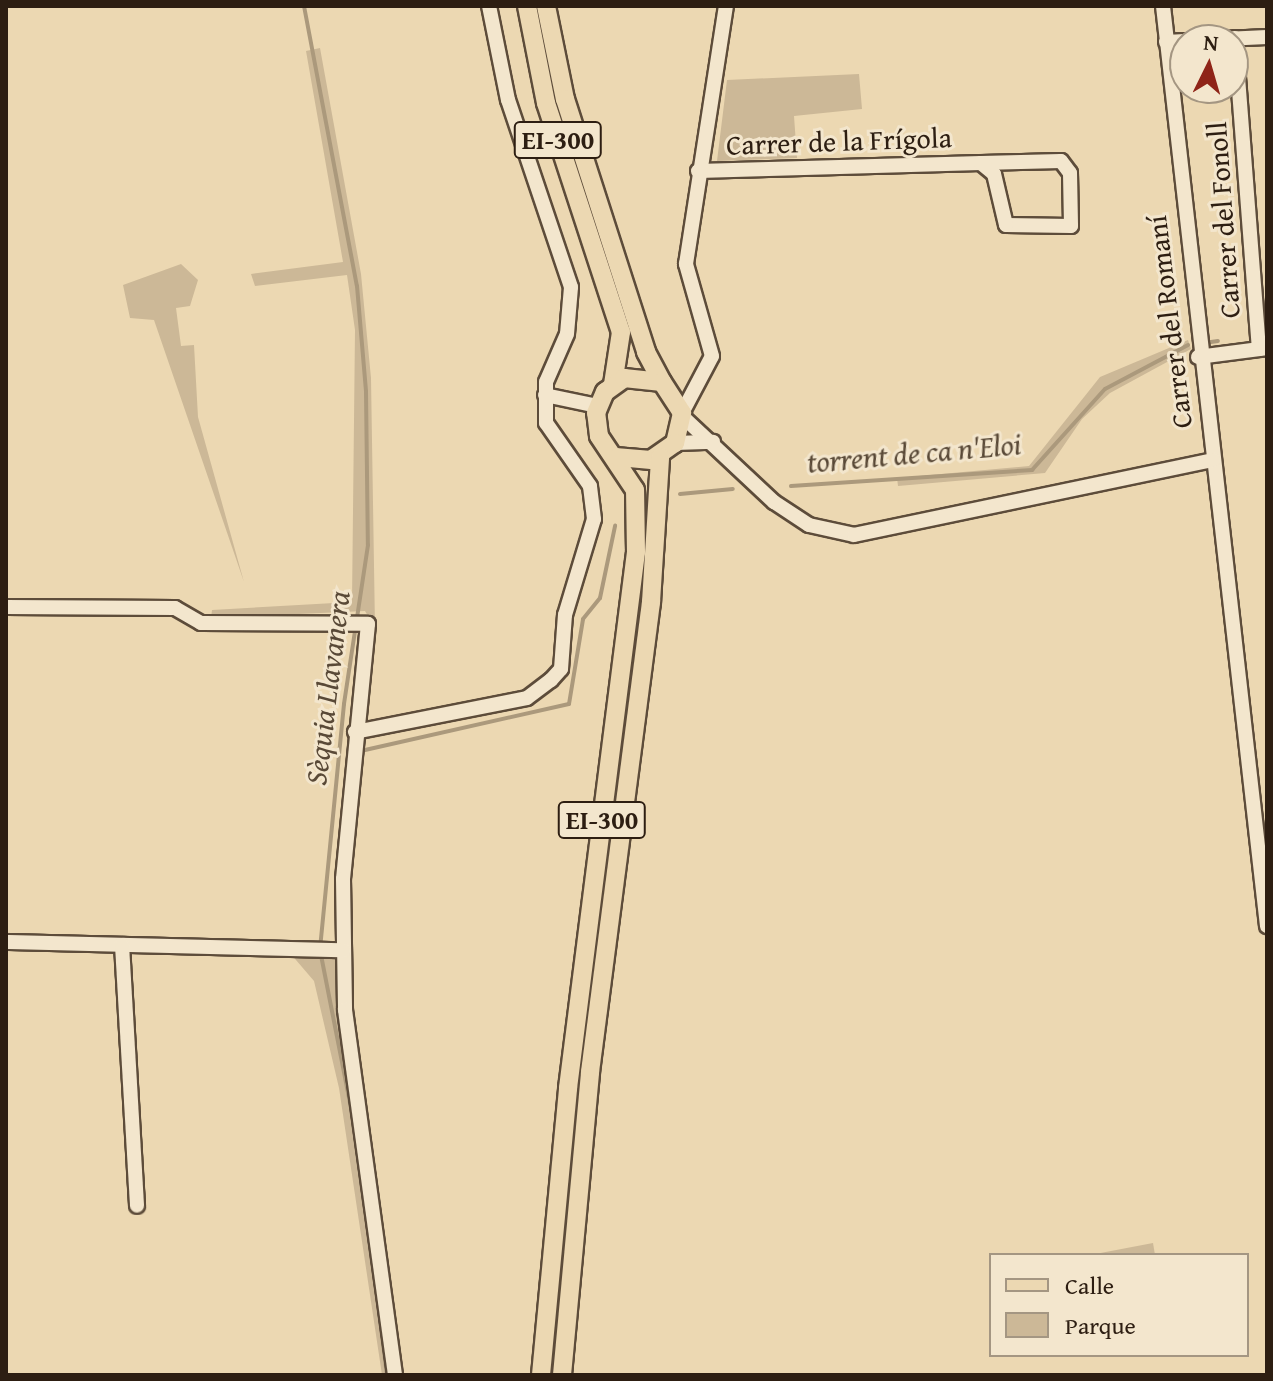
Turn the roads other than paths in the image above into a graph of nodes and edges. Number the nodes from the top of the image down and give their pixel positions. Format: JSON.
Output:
{"nodes":[{"id":1,"x":489,"y":6,"type":"edge"},
{"id":2,"x":527,"y":6,"type":"edge"},
{"id":3,"x":546,"y":6,"type":"edge"},
{"id":4,"x":726,"y":6,"type":"edge"},
{"id":5,"x":1163,"y":6,"type":"edge"},
{"id":6,"x":1166,"y":42,"type":"junction"},
{"id":7,"x":1169,"y":42,"type":"edge"},
{"id":8,"x":1241,"y":104,"type":"edge"},
{"id":9,"x":981,"y":163,"type":"junction"},
{"id":10,"x":698,"y":171,"type":"junction"},
{"id":11,"x":1263,"y":348,"type":"edge"},
{"id":12,"x":1198,"y":357,"type":"junction"},
{"id":13,"x":699,"y":383,"type":"junction"},
{"id":14,"x":613,"y":384,"type":"junction"},
{"id":15,"x":666,"y":385,"type":"junction"},
{"id":16,"x":545,"y":395,"type":"junction"},
{"id":17,"x":597,"y":406,"type":"junction"},
{"id":18,"x":682,"y":414,"type":"junction"},
{"id":19,"x":713,"y":442,"type":"junction"},
{"id":20,"x":675,"y":443,"type":"junction"},
{"id":21,"x":618,"y":457,"type":"junction"},
{"id":22,"x":660,"y":457,"type":"junction"},
{"id":23,"x":1213,"y":460,"type":"junction"},
{"id":24,"x":6,"y":607,"type":"edge"},
{"id":25,"x":355,"y":732,"type":"junction"},
{"id":26,"x":1267,"y":926,"type":"edge"},
{"id":27,"x":6,"y":942,"type":"edge"},
{"id":28,"x":122,"y":945,"type":"junction"},
{"id":29,"x":344,"y":950,"type":"junction"},
{"id":30,"x":137,"y":1206,"type":"dead end"},
{"id":31,"x":395,"y":1375,"type":"edge"},
{"id":32,"x":541,"y":1375,"type":"edge"},
{"id":33,"x":562,"y":1375,"type":"edge"}],
"edges":[{"from":1,"to":16,"type":"street"},
{"from":2,"to":14,"type":"main road","number":"EI-300"},
{"from":3,"to":15,"type":"main road","number":"EI-300"},
{"from":4,"to":10,"type":"street"},
{"from":5,"to":6,"type":"street","name":"Carrer del Romaní"},
{"from":6,"to":7,"type":"street"},
{"from":6,"to":12,"type":"street","name":"Carrer del Romaní"},
{"from":8,"to":11,"type":"street","name":"Carrer del Fonoll"},
{"from":9,"to":9,"type":"street","name":"Carrer de la Frígola"},
{"from":9,"to":10,"type":"street","name":"Carrer de la Frígola"},
{"from":10,"to":13,"type":"street"},
{"from":11,"to":12,"type":"street"},
{"from":12,"to":23,"type":"street","name":"Carrer del Romaní"},
{"from":13,"to":15,"type":"street"},
{"from":13,"to":18,"type":"street"},
{"from":14,"to":15,"type":"main road"},
{"from":14,"to":17,"type":"main road","number":"EI-300"},
{"from":15,"to":18,"type":"main road","number":"EI-300"},
{"from":16,"to":17,"type":"street"},
{"from":16,"to":25,"type":"street"},
{"from":17,"to":21,"type":"main road","number":"EI-300"},
{"from":18,"to":19,"type":"street"},
{"from":18,"to":20,"type":"main road"},
{"from":19,"to":20,"type":"street"},
{"from":19,"to":23,"type":"street"},
{"from":20,"to":22,"type":"main road"},
{"from":21,"to":22,"type":"main road"},
{"from":21,"to":32,"type":"main road","number":"EI-300"},
{"from":22,"to":33,"type":"main road","number":"EI-300"},
{"from":23,"to":26,"type":"street","name":"Carrer del Romaní"},
{"from":24,"to":25,"type":"street"},
{"from":25,"to":29,"type":"street"},
{"from":27,"to":28,"type":"street"},
{"from":28,"to":29,"type":"street"},
{"from":28,"to":30,"type":"street"},
{"from":29,"to":31,"type":"street"}]}
